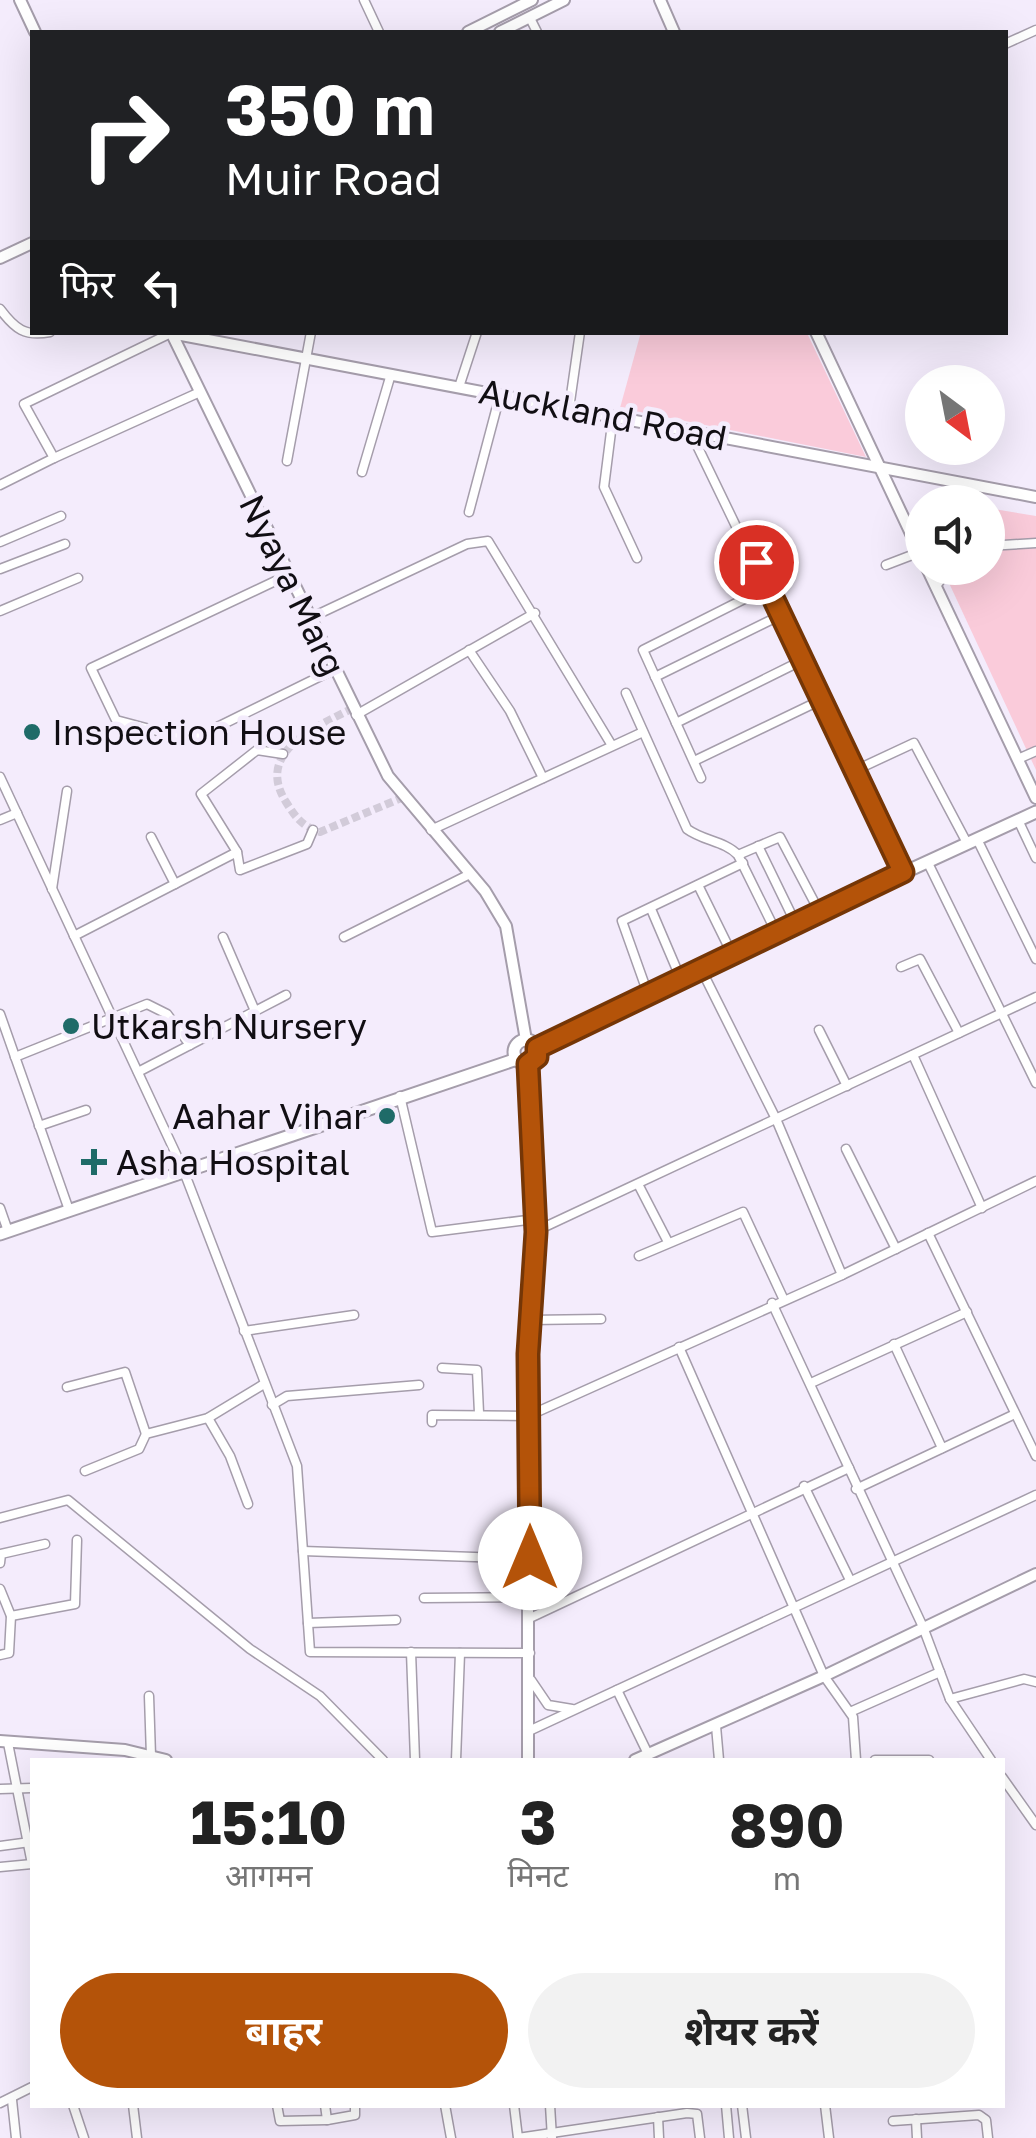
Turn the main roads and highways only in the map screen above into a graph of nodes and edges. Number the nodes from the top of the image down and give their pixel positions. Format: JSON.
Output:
{"nodes":[{"id":1,"x":1036,"y":812,"type":"edge"},
{"id":2,"x":532,"y":1044,"type":"junction"},
{"id":3,"x":522,"y":1061,"type":"junction"},
{"id":4,"x":4,"y":1232,"type":"edge"}],
"edges":[{"from":1,"to":2,"type":"main road"},
{"from":2,"to":3,"type":"main road"},
{"from":2,"to":3,"type":"main road"},
{"from":3,"to":4,"type":"main road"}]}
